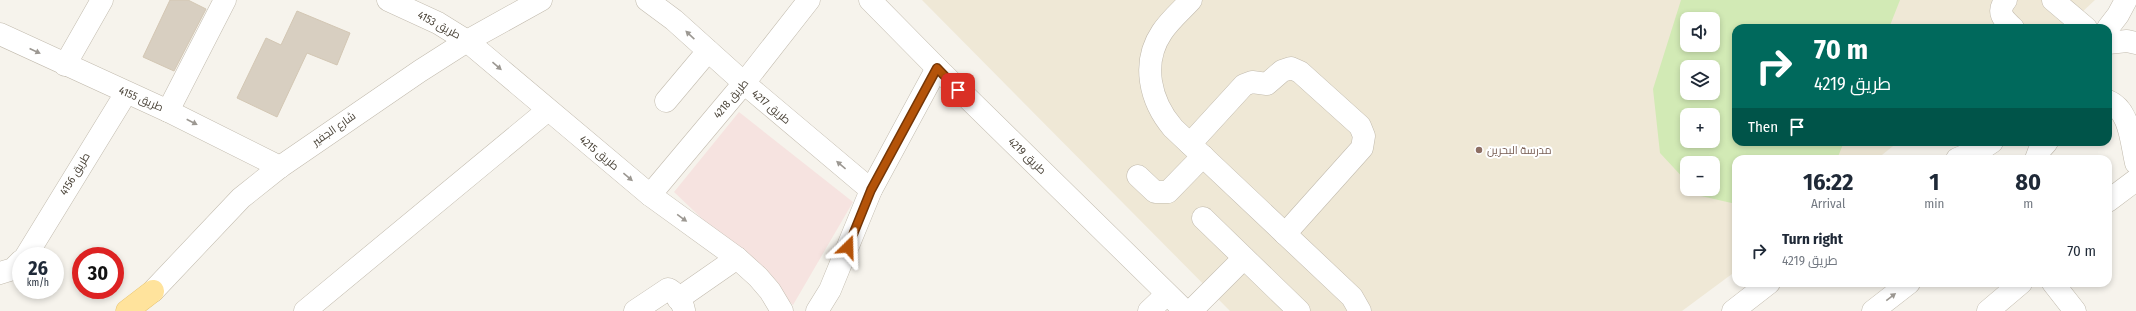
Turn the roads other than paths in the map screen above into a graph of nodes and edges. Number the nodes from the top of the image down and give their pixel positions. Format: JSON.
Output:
{"nodes":[{"id":1,"x":102,"y":0,"type":"edge"},
{"id":2,"x":225,"y":0,"type":"edge"},
{"id":3,"x":388,"y":0,"type":"edge"},
{"id":4,"x":541,"y":0,"type":"edge"},
{"id":5,"x":647,"y":0,"type":"edge"},
{"id":6,"x":657,"y":0,"type":"edge"},
{"id":7,"x":809,"y":0,"type":"edge"},
{"id":8,"x":870,"y":0,"type":"edge"},
{"id":9,"x":1191,"y":0,"type":"edge"},
{"id":10,"x":2006,"y":0,"type":"edge"},
{"id":11,"x":2053,"y":0,"type":"edge"},
{"id":12,"x":2126,"y":0,"type":"edge"},
{"id":13,"x":2135,"y":0,"type":"edge"},
{"id":14,"x":2136,"y":6,"type":"edge"},
{"id":15,"x":674,"y":20,"type":"junction"},
{"id":16,"x":2010,"y":24,"type":"edge"},
{"id":17,"x":2073,"y":24,"type":"edge"},
{"id":18,"x":2111,"y":24,"type":"edge"},
{"id":19,"x":0,"y":34,"type":"edge"},
{"id":20,"x":467,"y":41,"type":"junction"},
{"id":21,"x":2112,"y":43,"type":"edge"},
{"id":22,"x":2136,"y":43,"type":"edge"},
{"id":23,"x":708,"y":51,"type":"junction"},
{"id":24,"x":66,"y":65,"type":"junction"},
{"id":25,"x":937,"y":68,"type":"junction"},
{"id":26,"x":744,"y":84,"type":"junction"},
{"id":27,"x":126,"y":93,"type":"junction"},
{"id":28,"x":666,"y":101,"type":"dead end"},
{"id":29,"x":2112,"y":103,"type":"edge"},
{"id":30,"x":548,"y":110,"type":"junction"},
{"id":31,"x":168,"y":111,"type":"junction"},
{"id":32,"x":1984,"y":146,"type":"edge"},
{"id":33,"x":2043,"y":146,"type":"edge"},
{"id":34,"x":1196,"y":150,"type":"junction"},
{"id":35,"x":1967,"y":155,"type":"edge"},
{"id":36,"x":2038,"y":155,"type":"edge"},
{"id":37,"x":2136,"y":163,"type":"edge"},
{"id":38,"x":280,"y":167,"type":"junction"},
{"id":39,"x":1138,"y":176,"type":"dead end"},
{"id":40,"x":2136,"y":180,"type":"edge"},
{"id":41,"x":871,"y":190,"type":"junction"},
{"id":42,"x":650,"y":195,"type":"junction"},
{"id":43,"x":2112,"y":198,"type":"edge"},
{"id":44,"x":1203,"y":218,"type":"dead end"},
{"id":45,"x":1285,"y":234,"type":"junction"},
{"id":46,"x":32,"y":247,"type":"edge"},
{"id":47,"x":737,"y":258,"type":"junction"},
{"id":48,"x":1244,"y":258,"type":"junction"},
{"id":49,"x":12,"y":269,"type":"edge"},
{"id":50,"x":0,"y":273,"type":"edge"},
{"id":51,"x":1764,"y":287,"type":"edge"},
{"id":52,"x":1904,"y":287,"type":"edge"},
{"id":53,"x":2016,"y":287,"type":"edge"},
{"id":54,"x":2056,"y":287,"type":"edge"},
{"id":55,"x":153,"y":291,"type":"junction"},
{"id":56,"x":1167,"y":294,"type":"junction"},
{"id":57,"x":830,"y":300,"type":"edge"},
{"id":58,"x":681,"y":305,"type":"edge"},
{"id":59,"x":127,"y":311,"type":"edge"},
{"id":60,"x":140,"y":311,"type":"edge"},
{"id":61,"x":305,"y":311,"type":"edge"},
{"id":62,"x":635,"y":311,"type":"edge"},
{"id":63,"x":782,"y":311,"type":"edge"},
{"id":64,"x":817,"y":311,"type":"edge"},
{"id":65,"x":1149,"y":311,"type":"edge"},
{"id":66,"x":1185,"y":311,"type":"edge"},
{"id":67,"x":1191,"y":311,"type":"edge"},
{"id":68,"x":1299,"y":311,"type":"edge"},
{"id":69,"x":1360,"y":311,"type":"edge"},
{"id":70,"x":1733,"y":311,"type":"edge"},
{"id":71,"x":1873,"y":311,"type":"edge"},
{"id":72,"x":1988,"y":311,"type":"edge"},
{"id":73,"x":2075,"y":311,"type":"edge"}],
"edges":[{"from":1,"to":24,"type":"street"},
{"from":2,"to":31,"type":"street"},
{"from":3,"to":20,"type":"street","name":"طريق 4153"},
{"from":4,"to":20,"type":"street","name":"شارع الجفير"},
{"from":5,"to":15,"type":"street","name":"طريق 4217"},
{"from":6,"to":15,"type":"street","name":"طريق 4217"},
{"from":7,"to":26,"type":"street","name":"طريق 4218"},
{"from":8,"to":25,"type":"street","name":"طريق 4219"},
{"from":9,"to":34,"type":"street"},
{"from":10,"to":16,"type":"street"},
{"from":11,"to":17,"type":"street"},
{"from":12,"to":18,"type":"street"},
{"from":13,"to":14,"type":"street"},
{"from":23,"to":15,"type":"street","name":"طريق 4217","one_way":true},
{"from":19,"to":24,"type":"street","name":"طريق 4155","one_way":true},
{"from":20,"to":30,"type":"street","name":"طريق 4215","one_way":true},
{"from":20,"to":38,"type":"street","name":"شارع الجفير"},
{"from":21,"to":22,"type":"street"},
{"from":23,"to":26,"type":"street","name":"طريق 4217"},
{"from":23,"to":28,"type":"street"},
{"from":24,"to":27,"type":"street","name":"طريق 4155"},
{"from":25,"to":41,"type":"street"},
{"from":25,"to":56,"type":"street","name":"طريق 4219"},
{"from":41,"to":26,"type":"street","name":"طريق 4217","one_way":true},
{"from":26,"to":42,"type":"street","name":"طريق 4218"},
{"from":27,"to":31,"type":"street","name":"طريق 4155"},
{"from":27,"to":46,"type":"street","name":"طريق 4156"},
{"from":29,"to":37,"type":"street"},
{"from":30,"to":42,"type":"street","name":"طريق 4215","one_way":true},
{"from":30,"to":61,"type":"street"},
{"from":31,"to":38,"type":"street","name":"طريق 4155","one_way":true},
{"from":32,"to":35,"type":"street"},
{"from":33,"to":36,"type":"street"},
{"from":34,"to":39,"type":"street"},
{"from":34,"to":45,"type":"street"},
{"from":34,"to":45,"type":"street"},
{"from":38,"to":55,"type":"street","name":"شارع الجفير"},
{"from":40,"to":43,"type":"street"},
{"from":41,"to":57,"type":"street"},
{"from":42,"to":47,"type":"street","name":"طريق 4215","one_way":true},
{"from":44,"to":48,"type":"street"},
{"from":45,"to":69,"type":"street"},
{"from":47,"to":58,"type":"street"},
{"from":47,"to":63,"type":"street","name":"طريق 4215"},
{"from":48,"to":67,"type":"street"},
{"from":48,"to":68,"type":"street"},
{"from":49,"to":50,"type":"street"},
{"from":51,"to":70,"type":"street"},
{"from":71,"to":52,"type":"street","one_way":true},
{"from":53,"to":72,"type":"street"},
{"from":54,"to":73,"type":"street"},
{"from":55,"to":59,"type":"main road"},
{"from":55,"to":60,"type":"main road"},
{"from":56,"to":65,"type":"street"},
{"from":56,"to":66,"type":"street","name":"طريق 4219"},
{"from":57,"to":64,"type":"street"},
{"from":58,"to":62,"type":"street"}]}
